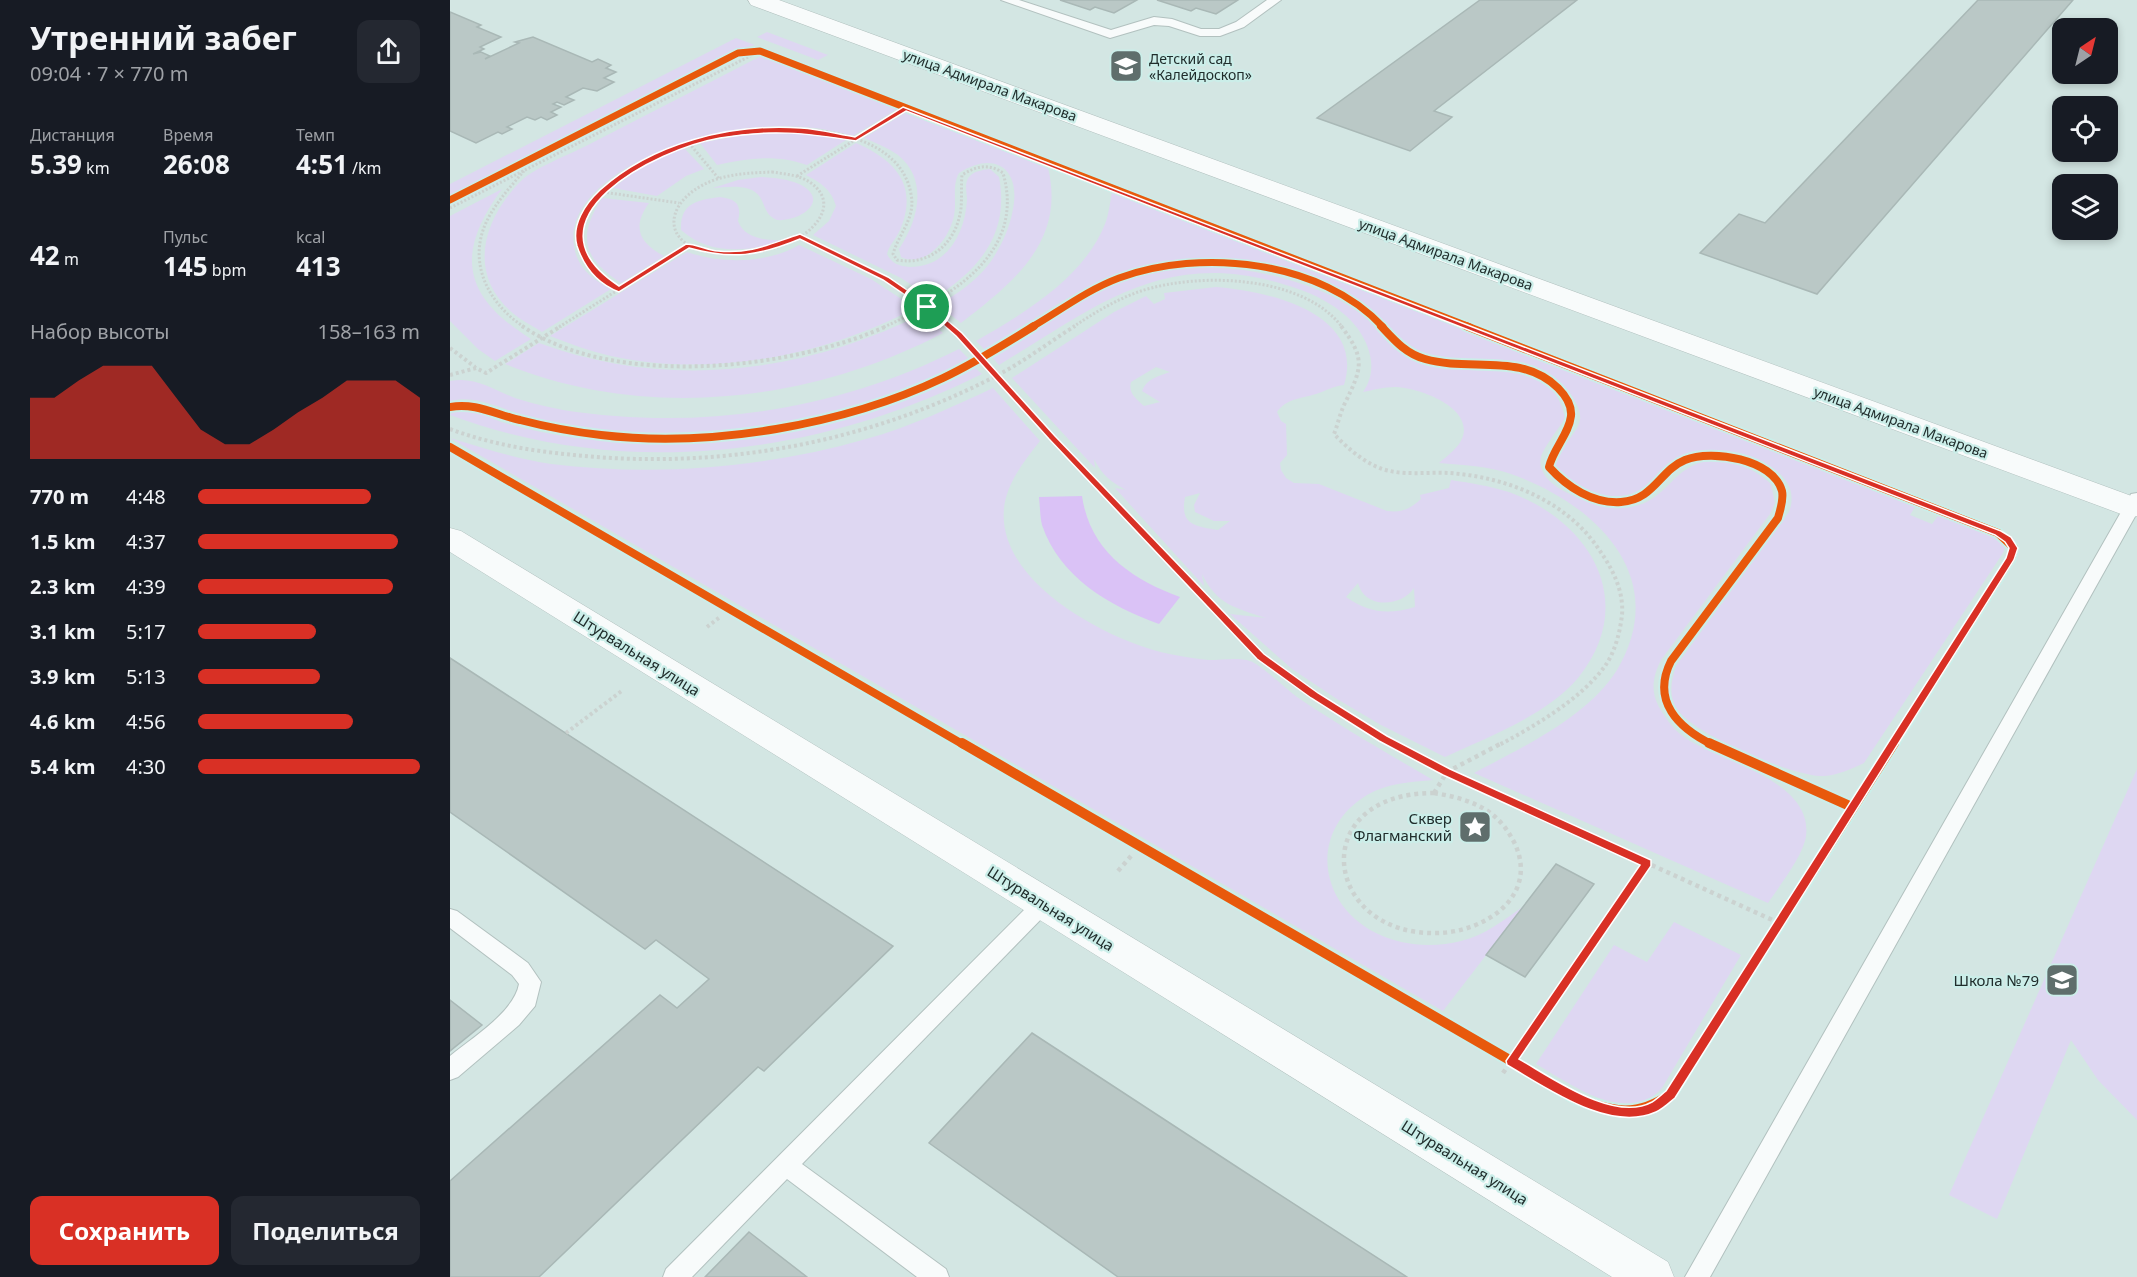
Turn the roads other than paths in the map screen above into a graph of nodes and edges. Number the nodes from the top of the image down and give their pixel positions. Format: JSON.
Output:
{"nodes":[{"id":1,"x":759,"y":0,"type":"edge"},
{"id":2,"x":1007,"y":0,"type":"edge"},
{"id":3,"x":1275,"y":0,"type":"edge"},
{"id":4,"x":2134,"y":503,"type":"edge"},
{"id":5,"x":450,"y":538,"type":"edge"},
{"id":6,"x":1044,"y":903,"type":"junction"},
{"id":7,"x":450,"y":917,"type":"edge"},
{"id":8,"x":450,"y":1070,"type":"edge"},
{"id":9,"x":786,"y":1164,"type":"junction"},
{"id":10,"x":1629,"y":1271,"type":"edge"},
{"id":11,"x":675,"y":1277,"type":"edge"},
{"id":12,"x":937,"y":1277,"type":"edge"},
{"id":13,"x":1697,"y":1277,"type":"edge"}],
"edges":[{"from":1,"to":4,"type":"street","name":"улица Адмирала Макарова"},
{"from":2,"to":3,"type":"lane"},
{"from":4,"to":13,"type":"lane"},
{"from":5,"to":6,"type":"street","name":"Штурвальная улица"},
{"from":6,"to":9,"type":"lane"},
{"from":6,"to":10,"type":"street","name":"Штурвальная улица"},
{"from":7,"to":8,"type":"lane"},
{"from":9,"to":11,"type":"lane"},
{"from":9,"to":12,"type":"lane"}]}
